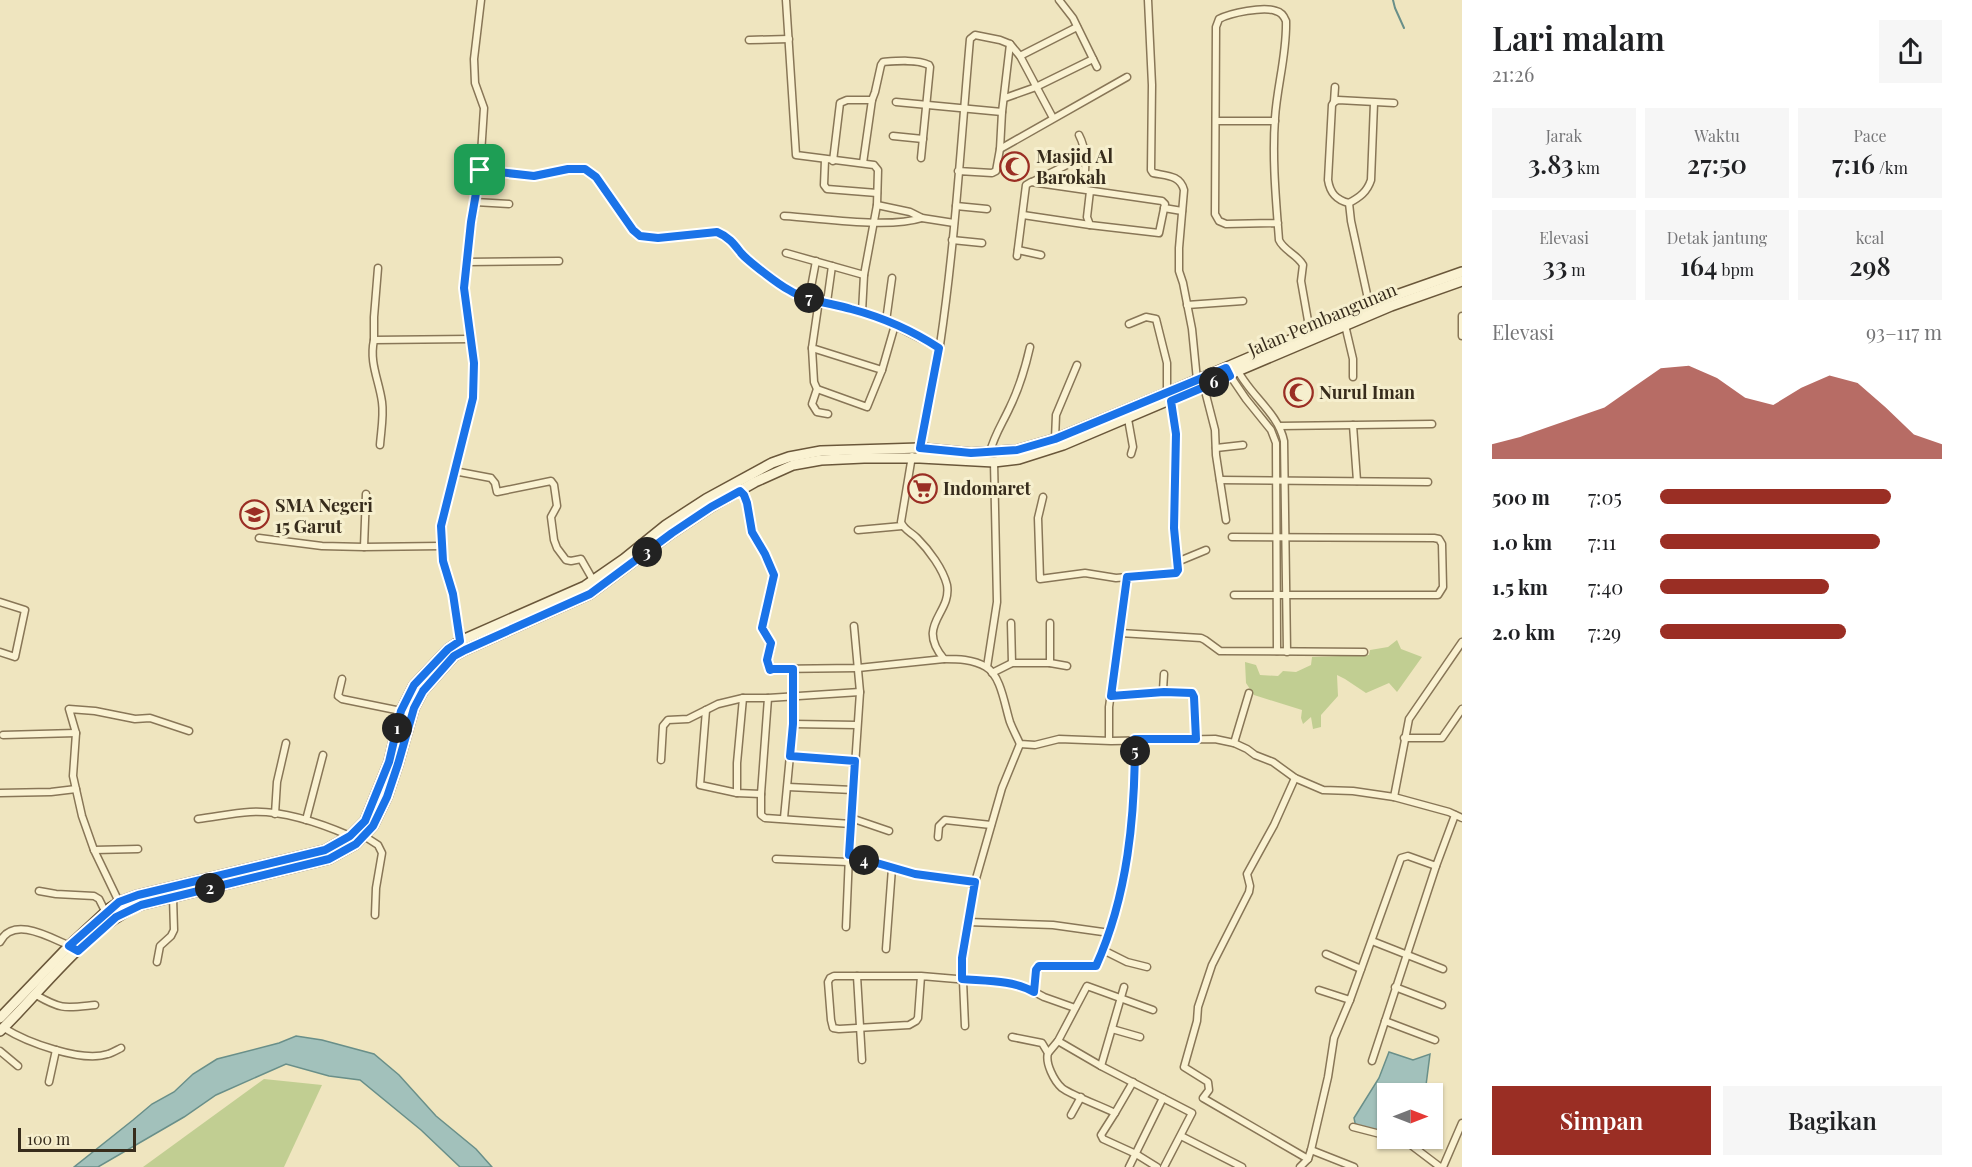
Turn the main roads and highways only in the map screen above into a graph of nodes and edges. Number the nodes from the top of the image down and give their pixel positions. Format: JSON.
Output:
{"nodes":[{"id":1,"x":1462,"y":272,"type":"edge"},
{"id":2,"x":1462,"y":281,"type":"edge"},
{"id":3,"x":1370,"y":310,"type":"junction"},
{"id":4,"x":1232,"y":370,"type":"junction"},
{"id":5,"x":1169,"y":397,"type":"junction"},
{"id":6,"x":966,"y":457,"type":"junction"},
{"id":7,"x":755,"y":477,"type":"junction"},
{"id":8,"x":659,"y":537,"type":"junction"},
{"id":9,"x":463,"y":645,"type":"junction"},
{"id":10,"x":193,"y":887,"type":"junction"},
{"id":11,"x":0,"y":1017,"type":"edge"},
{"id":12,"x":2,"y":1030,"type":"edge"}],
"edges":[{"from":1,"to":3,"type":"main road","name":"Jalan Pembangunan"},
{"from":2,"to":3,"type":"main road","name":"Jalan Pembangunan"},
{"from":3,"to":4,"type":"main road","name":"Jalan Pembangunan"},
{"from":3,"to":4,"type":"main road","name":"Jalan Pembangunan"},
{"from":4,"to":5,"type":"main road","name":"Jalan Pembangunan"},
{"from":5,"to":6,"type":"main road","name":"Jalan Pembangunan"},
{"from":5,"to":6,"type":"main road","name":"Jalan Pembangunan"},
{"from":6,"to":7,"type":"main road","name":"Jalan Pembangunan"},
{"from":7,"to":8,"type":"main road","name":"Jalan Pembangunan"},
{"from":7,"to":8,"type":"main road","name":"Jalan Pembangunan"},
{"from":8,"to":9,"type":"main road","name":"Jalan Pembangunan"},
{"from":8,"to":9,"type":"main road","name":"Jalan Pembangunan"},
{"from":9,"to":10,"type":"main road","name":"Jalan Pembangunan"},
{"from":9,"to":10,"type":"main road","name":"Jalan Pembangunan"},
{"from":10,"to":11,"type":"main road","name":"Jalan Pembangunan"},
{"from":10,"to":12,"type":"main road","name":"Jalan Pembangunan"}]}
